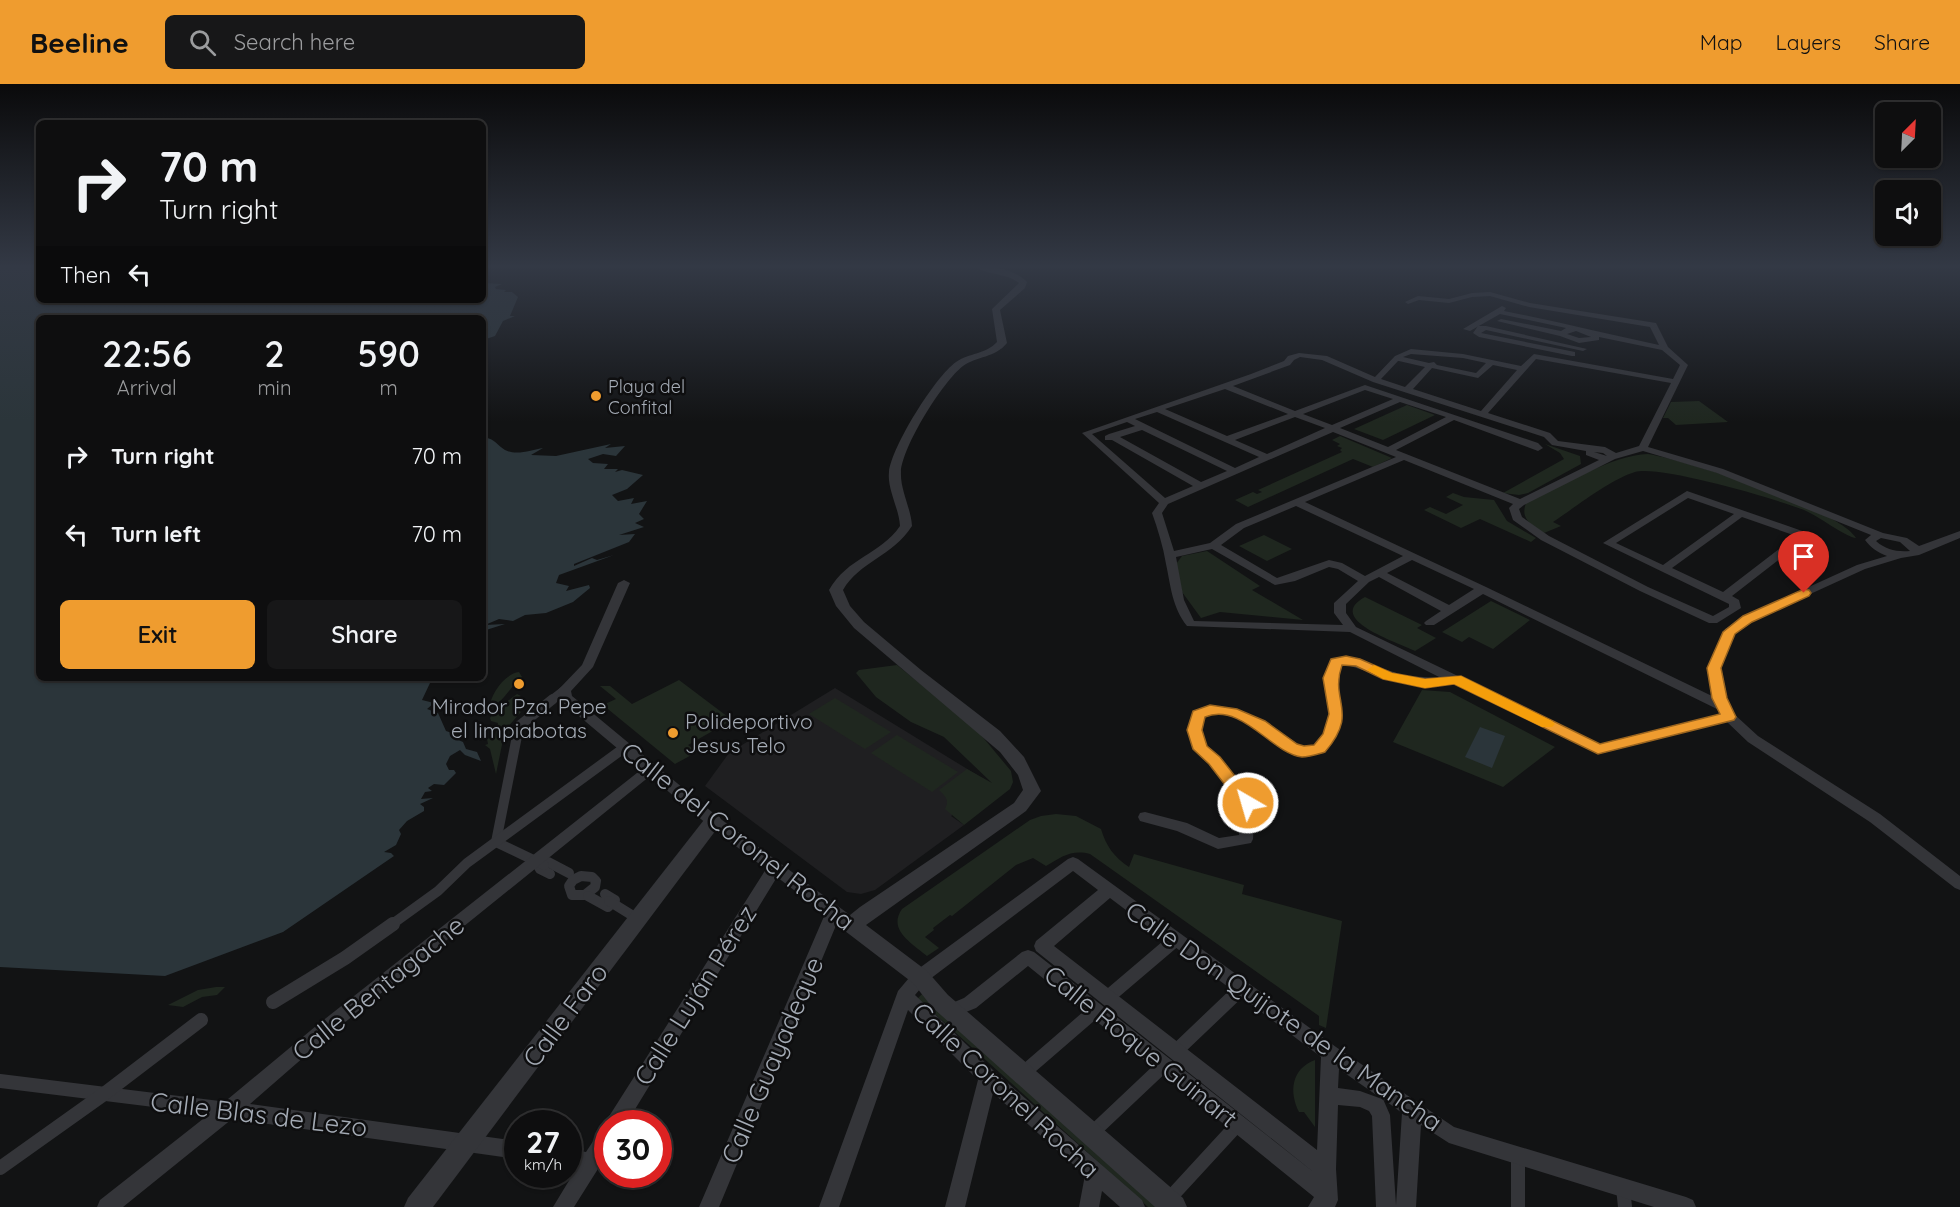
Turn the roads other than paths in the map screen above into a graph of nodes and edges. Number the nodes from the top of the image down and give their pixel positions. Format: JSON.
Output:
{"nodes":[{"id":1,"x":997,"y":317,"type":"edge"},
{"id":2,"x":1489,"y":317,"type":"edge"},
{"id":3,"x":1526,"y":317,"type":"edge"},
{"id":4,"x":1604,"y":317,"type":"edge"},
{"id":5,"x":1501,"y":321,"type":"dead end"},
{"id":6,"x":1467,"y":329,"type":"dead end"},
{"id":7,"x":1576,"y":330,"type":"junction"},
{"id":8,"x":1562,"y":334,"type":"junction"},
{"id":9,"x":1469,"y":348,"type":"dead end"},
{"id":10,"x":1665,"y":348,"type":"junction"},
{"id":11,"x":1584,"y":349,"type":"junction"},
{"id":12,"x":1464,"y":356,"type":"junction"},
{"id":13,"x":1454,"y":357,"type":"junction"},
{"id":14,"x":1399,"y":359,"type":"junction"},
{"id":15,"x":1491,"y":362,"type":"junction"},
{"id":16,"x":1430,"y":366,"type":"junction"},
{"id":17,"x":1524,"y":369,"type":"junction"},
{"id":18,"x":1376,"y":380,"type":"junction"},
{"id":19,"x":1676,"y":382,"type":"junction"},
{"id":20,"x":1226,"y":386,"type":"junction"},
{"id":21,"x":1407,"y":390,"type":"junction"},
{"id":22,"x":1400,"y":399,"type":"junction"},
{"id":23,"x":1158,"y":409,"type":"junction"},
{"id":24,"x":1295,"y":414,"type":"junction"},
{"id":25,"x":1483,"y":414,"type":"junction"},
{"id":26,"x":1453,"y":417,"type":"junction"},
{"id":27,"x":1127,"y":419,"type":"junction"},
{"id":28,"x":1142,"y":427,"type":"junction"},
{"id":29,"x":1332,"y":428,"type":"junction"},
{"id":30,"x":1112,"y":436,"type":"junction"},
{"id":31,"x":1226,"y":440,"type":"junction"},
{"id":32,"x":1096,"y":442,"type":"junction"},
{"id":33,"x":1538,"y":448,"type":"dead end"},
{"id":34,"x":1642,"y":449,"type":"junction"},
{"id":35,"x":1388,"y":451,"type":"junction"},
{"id":36,"x":1592,"y":452,"type":"junction"},
{"id":37,"x":1610,"y":455,"type":"junction"},
{"id":38,"x":1403,"y":457,"type":"junction"},
{"id":39,"x":1266,"y":458,"type":"junction"},
{"id":40,"x":1590,"y":467,"type":"junction"},
{"id":41,"x":1234,"y":471,"type":"junction"},
{"id":42,"x":1200,"y":486,"type":"junction"},
{"id":43,"x":1164,"y":502,"type":"junction"},
{"id":44,"x":1296,"y":502,"type":"junction"},
{"id":45,"x":1520,"y":503,"type":"junction"},
{"id":46,"x":1741,"y":513,"type":"junction"},
{"id":47,"x":1960,"y":534,"type":"edge"},
{"id":48,"x":1944,"y":539,"type":"junction"},
{"id":49,"x":1903,"y":540,"type":"junction"},
{"id":50,"x":1876,"y":541,"type":"junction"},
{"id":51,"x":1214,"y":545,"type":"junction"},
{"id":52,"x":1916,"y":550,"type":"junction"},
{"id":53,"x":1170,"y":555,"type":"junction"},
{"id":54,"x":1900,"y":555,"type":"junction"},
{"id":55,"x":1412,"y":556,"type":"junction"},
{"id":56,"x":1874,"y":563,"type":"junction"},
{"id":57,"x":1664,"y":568,"type":"junction"},
{"id":58,"x":1379,"y":573,"type":"junction"},
{"id":59,"x":1365,"y":580,"type":"junction"},
{"id":60,"x":624,"y":583,"type":"dead end"},
{"id":61,"x":1482,"y":589,"type":"junction"},
{"id":62,"x":1724,"y":597,"type":"junction"},
{"id":63,"x":1449,"y":610,"type":"junction"},
{"id":64,"x":1430,"y":623,"type":"dead end"},
{"id":65,"x":1352,"y":629,"type":"junction"},
{"id":66,"x":1456,"y":679,"type":"junction"},
{"id":67,"x":564,"y":690,"type":"junction"},
{"id":68,"x":1726,"y":712,"type":"junction"},
{"id":69,"x":624,"y":748,"type":"junction"},
{"id":70,"x":650,"y":770,"type":"junction"},
{"id":71,"x":1145,"y":817,"type":"dead end"},
{"id":72,"x":713,"y":821,"type":"junction"},
{"id":73,"x":496,"y":842,"type":"junction"},
{"id":74,"x":543,"y":867,"type":"junction"},
{"id":75,"x":775,"y":867,"type":"junction"},
{"id":76,"x":1960,"y":884,"type":"edge"},
{"id":77,"x":1108,"y":891,"type":"junction"},
{"id":78,"x":834,"y":912,"type":"junction"},
{"id":79,"x":638,"y":919,"type":"junction"},
{"id":80,"x":852,"y":925,"type":"junction"},
{"id":81,"x":1175,"y":940,"type":"junction"},
{"id":82,"x":920,"y":977,"type":"junction"},
{"id":83,"x":1242,"y":988,"type":"junction"},
{"id":84,"x":904,"y":996,"type":"junction"},
{"id":85,"x":273,"y":1002,"type":"dead end"},
{"id":86,"x":1102,"y":1004,"type":"junction"},
{"id":87,"x":951,"y":1011,"type":"junction"},
{"id":88,"x":201,"y":1020,"type":"dead end"},
{"id":89,"x":1176,"y":1051,"type":"junction"},
{"id":90,"x":1330,"y":1053,"type":"junction"},
{"id":91,"x":1164,"y":1065,"type":"junction"},
{"id":92,"x":1022,"y":1074,"type":"junction"},
{"id":93,"x":988,"y":1077,"type":"junction"},
{"id":94,"x":0,"y":1081,"type":"edge"},
{"id":95,"x":104,"y":1094,"type":"junction"},
{"id":96,"x":1329,"y":1095,"type":"junction"},
{"id":97,"x":1412,"y":1109,"type":"junction"},
{"id":98,"x":230,"y":1110,"type":"junction"},
{"id":99,"x":624,"y":1110,"type":"edge"},
{"id":100,"x":1238,"y":1124,"type":"junction"},
{"id":101,"x":1091,"y":1134,"type":"junction"},
{"id":102,"x":467,"y":1142,"type":"junction"},
{"id":103,"x":504,"y":1148,"type":"edge"},
{"id":104,"x":1518,"y":1155,"type":"junction"},
{"id":105,"x":594,"y":1157,"type":"edge"},
{"id":106,"x":582,"y":1160,"type":"edge"},
{"id":107,"x":591,"y":1162,"type":"junction"},
{"id":108,"x":0,"y":1168,"type":"edge"},
{"id":109,"x":1326,"y":1169,"type":"junction"},
{"id":110,"x":1095,"y":1172,"type":"junction"},
{"id":111,"x":1624,"y":1197,"type":"edge"},
{"id":112,"x":1325,"y":1203,"type":"edge"},
{"id":113,"x":1171,"y":1204,"type":"edge"},
{"id":114,"x":107,"y":1207,"type":"edge"},
{"id":115,"x":417,"y":1207,"type":"edge"},
{"id":116,"x":563,"y":1207,"type":"edge"},
{"id":117,"x":709,"y":1207,"type":"edge"},
{"id":118,"x":829,"y":1207,"type":"edge"},
{"id":119,"x":955,"y":1207,"type":"edge"},
{"id":120,"x":1089,"y":1207,"type":"edge"},
{"id":121,"x":1135,"y":1207,"type":"edge"},
{"id":122,"x":1386,"y":1207,"type":"edge"},
{"id":123,"x":1406,"y":1207,"type":"edge"},
{"id":124,"x":1518,"y":1207,"type":"edge"},
{"id":125,"x":1686,"y":1207,"type":"edge"}],
"edges":[{"from":1,"to":80,"type":"street"},
{"from":2,"to":6,"type":"street"},
{"from":3,"to":7,"type":"street"},
{"from":4,"to":10,"type":"street"},
{"from":5,"to":8,"type":"street"},
{"from":7,"to":8,"type":"street"},
{"from":7,"to":11,"type":"street"},
{"from":8,"to":11,"type":"street"},
{"from":9,"to":12,"type":"street"},
{"from":10,"to":11,"type":"street"},
{"from":10,"to":19,"type":"street"},
{"from":11,"to":11,"type":"street"},
{"from":11,"to":17,"type":"street"},
{"from":11,"to":19,"type":"street"},
{"from":12,"to":13,"type":"street"},
{"from":12,"to":15,"type":"street"},
{"from":13,"to":14,"type":"street"},
{"from":13,"to":16,"type":"street"},
{"from":14,"to":16,"type":"street"},
{"from":14,"to":18,"type":"street"},
{"from":15,"to":16,"type":"street"},
{"from":15,"to":17,"type":"street"},
{"from":16,"to":21,"type":"street"},
{"from":17,"to":25,"type":"street"},
{"from":18,"to":20,"type":"street"},
{"from":18,"to":21,"type":"street"},
{"from":19,"to":34,"type":"street"},
{"from":20,"to":23,"type":"street"},
{"from":20,"to":24,"type":"street"},
{"from":21,"to":25,"type":"street"},
{"from":22,"to":24,"type":"street"},
{"from":22,"to":26,"type":"street"},
{"from":22,"to":29,"type":"street"},
{"from":23,"to":27,"type":"street"},
{"from":23,"to":31,"type":"street"},
{"from":24,"to":29,"type":"street"},
{"from":24,"to":31,"type":"street"},
{"from":25,"to":36,"type":"street"},
{"from":26,"to":33,"type":"street"},
{"from":26,"to":35,"type":"street"},
{"from":27,"to":28,"type":"street"},
{"from":27,"to":32,"type":"street"},
{"from":28,"to":30,"type":"street"},
{"from":28,"to":41,"type":"street"},
{"from":29,"to":35,"type":"street"},
{"from":29,"to":39,"type":"street"},
{"from":30,"to":32,"type":"street"},
{"from":30,"to":42,"type":"street"},
{"from":31,"to":39,"type":"street"},
{"from":32,"to":43,"type":"street"},
{"from":34,"to":37,"type":"street"},
{"from":34,"to":50,"type":"street"},
{"from":35,"to":38,"type":"street"},
{"from":36,"to":37,"type":"street"},
{"from":36,"to":40,"type":"street"},
{"from":37,"to":40,"type":"street"},
{"from":38,"to":44,"type":"street"},
{"from":38,"to":45,"type":"street"},
{"from":39,"to":41,"type":"street"},
{"from":40,"to":45,"type":"street"},
{"from":41,"to":42,"type":"street"},
{"from":42,"to":43,"type":"street"},
{"from":43,"to":53,"type":"street"},
{"from":44,"to":51,"type":"street"},
{"from":44,"to":55,"type":"street"},
{"from":45,"to":62,"type":"street"},
{"from":46,"to":57,"type":"street"},
{"from":46,"to":57,"type":"street"},
{"from":46,"to":62,"type":"street"},
{"from":47,"to":48,"type":"street"},
{"from":48,"to":49,"type":"street"},
{"from":48,"to":52,"type":"street"},
{"from":49,"to":50,"type":"street"},
{"from":49,"to":52,"type":"street"},
{"from":50,"to":54,"type":"street"},
{"from":50,"to":56,"type":"street"},
{"from":51,"to":53,"type":"street"},
{"from":51,"to":59,"type":"street"},
{"from":52,"to":54,"type":"street"},
{"from":53,"to":65,"type":"street"},
{"from":54,"to":56,"type":"street"},
{"from":55,"to":58,"type":"street"},
{"from":55,"to":61,"type":"street"},
{"from":56,"to":68,"type":"street"},
{"from":57,"to":62,"type":"street"},
{"from":58,"to":59,"type":"street"},
{"from":58,"to":63,"type":"street"},
{"from":59,"to":65,"type":"street"},
{"from":60,"to":67,"type":"street"},
{"from":61,"to":63,"type":"street"},
{"from":61,"to":68,"type":"street"},
{"from":63,"to":64,"type":"street"},
{"from":65,"to":66,"type":"street"},
{"from":66,"to":68,"type":"street"},
{"from":66,"to":71,"type":"street"},
{"from":67,"to":69,"type":"street","name":"Calle del Coronel Rocha"},
{"from":67,"to":73,"type":"street"},
{"from":68,"to":76,"type":"street"},
{"from":69,"to":70,"type":"street","name":"Calle del Coronel Rocha"},
{"from":69,"to":73,"type":"street"},
{"from":70,"to":72,"type":"street","name":"Calle del Coronel Rocha"},
{"from":70,"to":74,"type":"street","name":"Calle Bentagache"},
{"from":72,"to":75,"type":"street","name":"Calle del Coronel Rocha"},
{"from":72,"to":79,"type":"street","name":"Calle Faro"},
{"from":73,"to":74,"type":"street"},
{"from":73,"to":85,"type":"street"},
{"from":74,"to":79,"type":"street"},
{"from":74,"to":98,"type":"street","name":"Calle Bentagache"},
{"from":75,"to":78,"type":"street","name":"Calle del Coronel Rocha"},
{"from":75,"to":99,"type":"street","name":"Calle Luján Pérez"},
{"from":77,"to":81,"type":"street","name":"Calle Don Quijote de la Mancha"},
{"from":77,"to":82,"type":"street","name":"Calle Don Quijote de la Mancha"},
{"from":77,"to":86,"type":"street"},
{"from":78,"to":80,"type":"street","name":"Calle del Coronel Rocha"},
{"from":78,"to":117,"type":"street","name":"Calle Guayadeque"},
{"from":79,"to":102,"type":"street","name":"Calle Faro"},
{"from":80,"to":82,"type":"street","name":"Calle del Coronel Rocha"},
{"from":81,"to":83,"type":"street","name":"Calle Don Quijote de la Mancha"},
{"from":81,"to":86,"type":"street"},
{"from":82,"to":84,"type":"street"},
{"from":82,"to":87,"type":"street","name":"Calle del Coronel Rocha"},
{"from":83,"to":89,"type":"street"},
{"from":83,"to":90,"type":"street","name":"Calle Don Quijote de la Mancha"},
{"from":84,"to":93,"type":"street","name":"Calle Coronel Rocha"},
{"from":84,"to":118,"type":"street"},
{"from":86,"to":87,"type":"street","name":"Calle Roque Guinart"},
{"from":86,"to":89,"type":"street"},
{"from":86,"to":91,"type":"street","name":"Calle Roque Guinart"},
{"from":86,"to":92,"type":"street"},
{"from":87,"to":92,"type":"street","name":"Calle del Coronel Rocha"},
{"from":88,"to":95,"type":"street"},
{"from":89,"to":109,"type":"street"},
{"from":90,"to":96,"type":"street"},
{"from":90,"to":97,"type":"street","name":"Calle Don Quijote de la Mancha"},
{"from":91,"to":100,"type":"street","name":"Calle Roque Guinart"},
{"from":91,"to":101,"type":"street"},
{"from":92,"to":101,"type":"street","name":"Calle del Coronel Rocha"},
{"from":93,"to":110,"type":"street","name":"Calle Coronel Rocha"},
{"from":93,"to":119,"type":"street"},
{"from":94,"to":95,"type":"street","name":"Calle Blas de Lezo"},
{"from":95,"to":98,"type":"street","name":"Calle Blas de Lezo"},
{"from":95,"to":108,"type":"street"},
{"from":96,"to":109,"type":"street"},
{"from":96,"to":122,"type":"street"},
{"from":97,"to":104,"type":"street","name":"Calle Don Quijote de la Mancha"},
{"from":97,"to":123,"type":"street"},
{"from":98,"to":102,"type":"street","name":"Calle Blas de Lezo"},
{"from":98,"to":114,"type":"street","name":"Calle Bentagache"},
{"from":100,"to":112,"type":"street","name":"Calle Roque Guinart"},
{"from":100,"to":113,"type":"street"},
{"from":101,"to":113,"type":"street","name":"Calle del Coronel Rocha"},
{"from":102,"to":103,"type":"street","name":"Calle Blas de Lezo"},
{"from":102,"to":115,"type":"street","name":"Calle Faro"},
{"from":104,"to":111,"type":"street","name":"Calle Don Quijote de la Mancha"},
{"from":104,"to":124,"type":"street"},
{"from":105,"to":107,"type":"street"},
{"from":106,"to":107,"type":"street"},
{"from":107,"to":116,"type":"street"},
{"from":109,"to":112,"type":"street"},
{"from":110,"to":120,"type":"street"},
{"from":110,"to":121,"type":"street","name":"Calle Coronel Rocha"},
{"from":111,"to":125,"type":"street","name":"Calle Don Quijote de la Mancha"}]}
